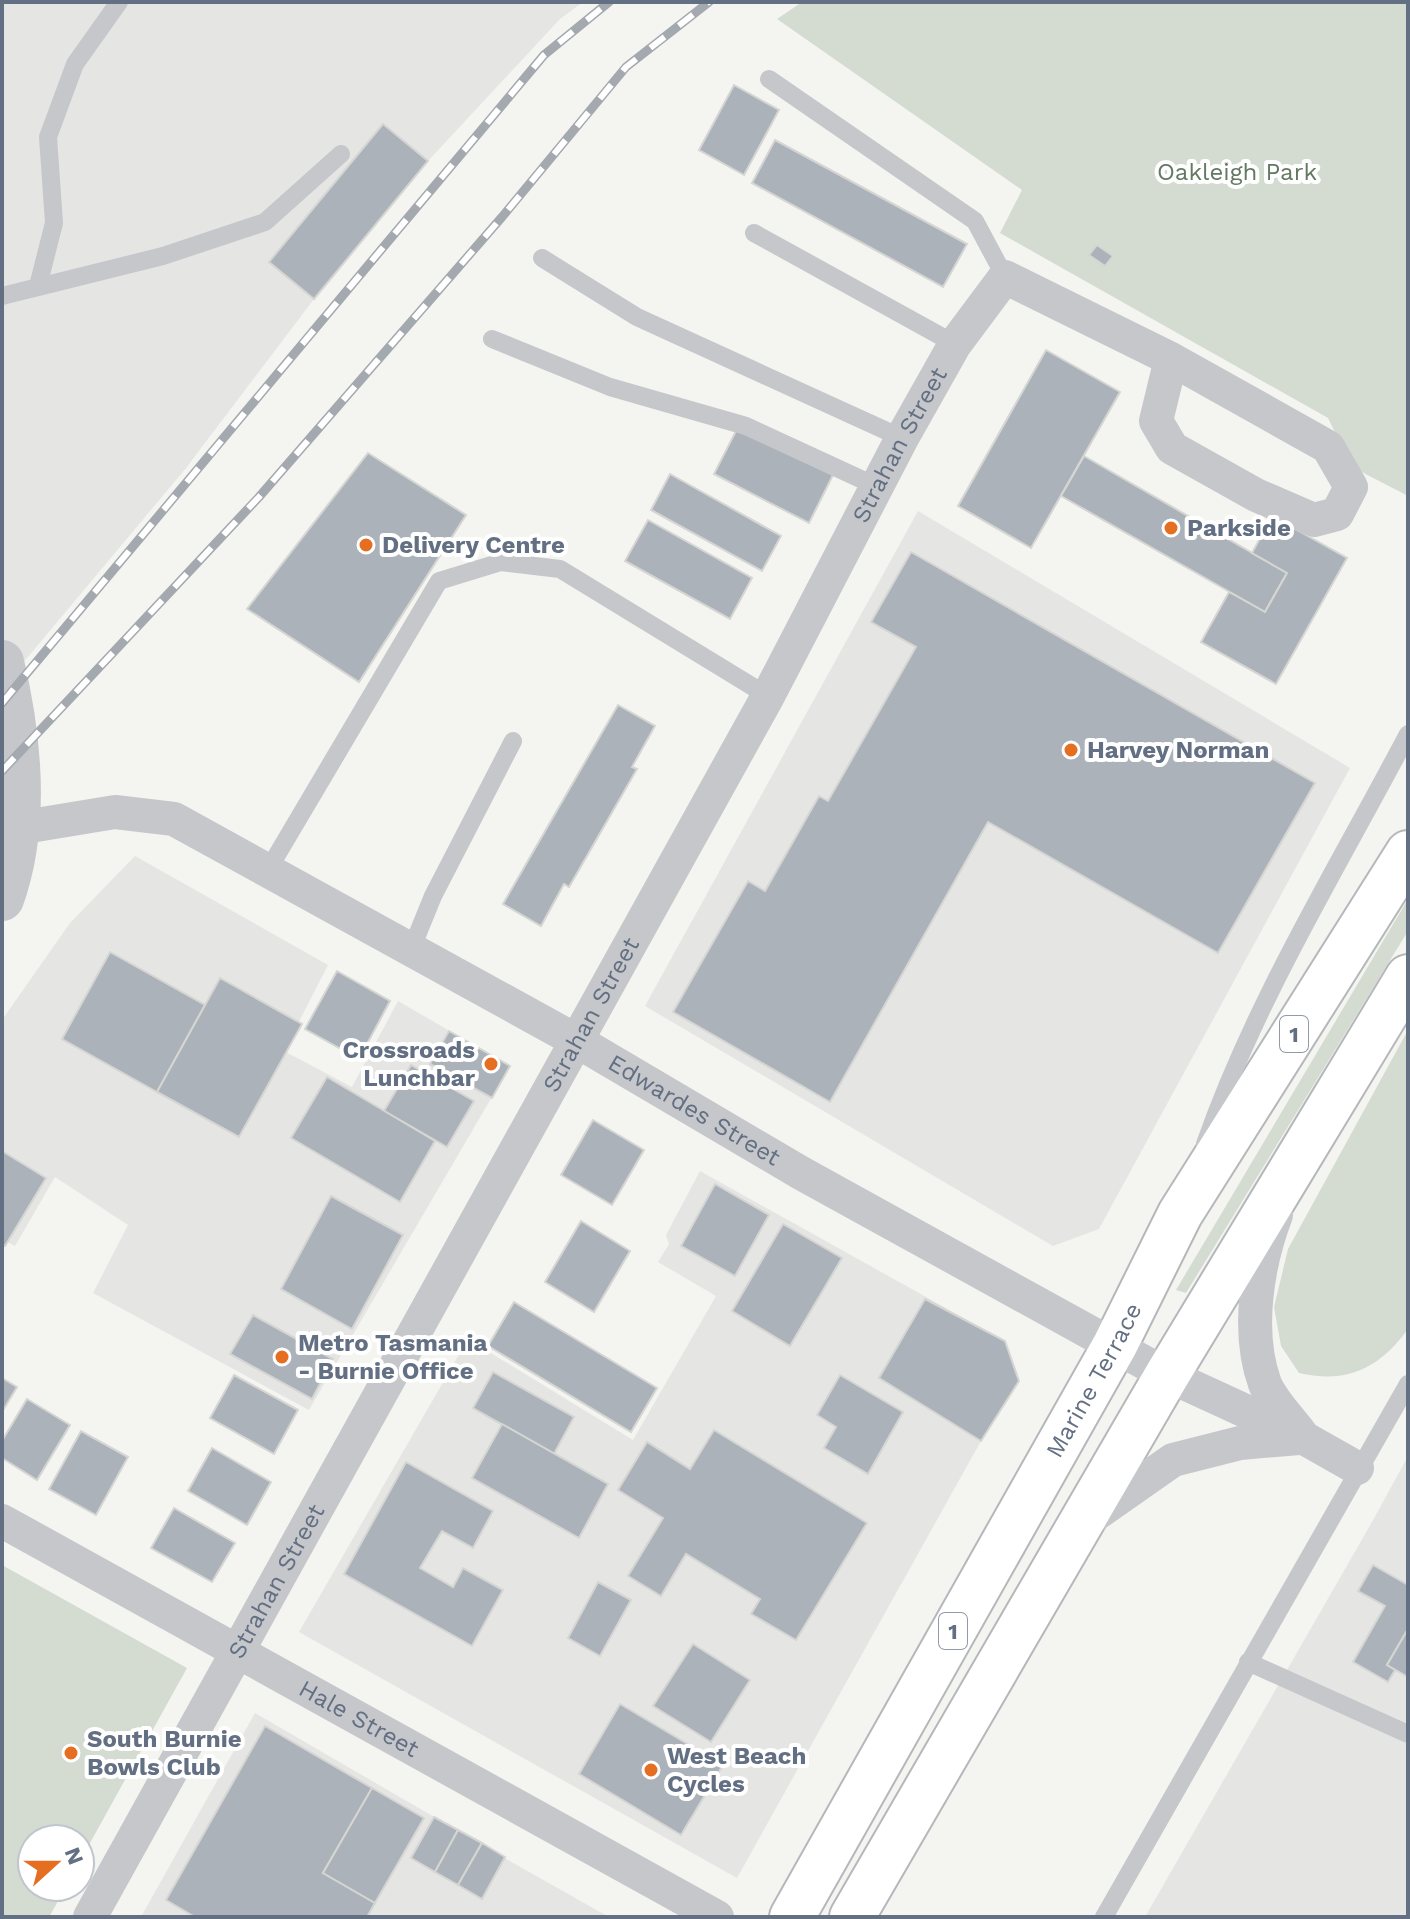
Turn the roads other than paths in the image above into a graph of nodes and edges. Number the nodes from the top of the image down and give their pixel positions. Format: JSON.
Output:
{"nodes":[{"id":1,"x":119,"y":2,"type":"edge"},
{"id":2,"x":769,"y":79,"type":"dead end"},
{"id":3,"x":341,"y":154,"type":"dead end"},
{"id":4,"x":754,"y":233,"type":"dead end"},
{"id":5,"x":542,"y":258,"type":"dead end"},
{"id":6,"x":1005,"y":277,"type":"junction"},
{"id":7,"x":38,"y":286,"type":"junction"},
{"id":8,"x":2,"y":296,"type":"edge"},
{"id":9,"x":492,"y":339,"type":"dead end"},
{"id":10,"x":955,"y":344,"type":"junction"},
{"id":11,"x":1171,"y":359,"type":"junction"},
{"id":12,"x":902,"y":438,"type":"junction"},
{"id":13,"x":878,"y":487,"type":"junction"},
{"id":14,"x":2,"y":662,"type":"edge"},
{"id":15,"x":768,"y":696,"type":"junction"},
{"id":16,"x":1408,"y":734,"type":"edge"},
{"id":17,"x":513,"y":741,"type":"dead end"},
{"id":18,"x":18,"y":828,"type":"junction"},
{"id":19,"x":1408,"y":853,"type":"edge"},
{"id":20,"x":268,"y":870,"type":"junction"},
{"id":21,"x":2,"y":899,"type":"edge"},
{"id":22,"x":411,"y":950,"type":"junction"},
{"id":23,"x":1408,"y":977,"type":"edge"},
{"id":24,"x":577,"y":1041,"type":"junction"},
{"id":25,"x":1294,"y":1166,"type":"junction"},
{"id":26,"x":1180,"y":1214,"type":"junction"},
{"id":27,"x":1115,"y":1345,"type":"junction"},
{"id":28,"x":1167,"y":1375,"type":"junction"},
{"id":29,"x":1408,"y":1384,"type":"edge"},
{"id":30,"x":1304,"y":1438,"type":"junction"},
{"id":31,"x":1357,"y":1468,"type":"junction"},
{"id":32,"x":2,"y":1521,"type":"edge"},
{"id":33,"x":1079,"y":1525,"type":"junction"},
{"id":34,"x":238,"y":1654,"type":"junction"},
{"id":35,"x":1248,"y":1662,"type":"junction"},
{"id":36,"x":1408,"y":1734,"type":"edge"},
{"id":37,"x":90,"y":1917,"type":"edge"},
{"id":38,"x":717,"y":1917,"type":"edge"},
{"id":39,"x":792,"y":1917,"type":"edge"},
{"id":40,"x":852,"y":1917,"type":"edge"},
{"id":41,"x":1104,"y":1917,"type":"edge"}],
"edges":[{"from":1,"to":7,"type":"lane"},
{"from":2,"to":6,"type":"lane"},
{"from":3,"to":7,"type":"lane"},
{"from":4,"to":10,"type":"lane"},
{"from":5,"to":12,"type":"lane"},
{"from":6,"to":10,"type":"street","name":"Strahan Street"},
{"from":6,"to":11,"type":"street"},
{"from":7,"to":8,"type":"lane"},
{"from":9,"to":13,"type":"lane"},
{"from":10,"to":12,"type":"street","name":"Strahan Street"},
{"from":11,"to":11,"type":"street"},
{"from":12,"to":13,"type":"street","name":"Strahan Street"},
{"from":13,"to":15,"type":"street","name":"Strahan Street"},
{"from":14,"to":18,"type":"street"},
{"from":15,"to":20,"type":"lane"},
{"from":15,"to":24,"type":"street","name":"Strahan Street"},
{"from":16,"to":26,"type":"lane"},
{"from":17,"to":22,"type":"lane"},
{"from":18,"to":20,"type":"street","name":"Edwardes Street"},
{"from":18,"to":21,"type":"street"},
{"from":19,"to":26,"type":"highway","name":"Marine Terrace","number":"1"},
{"from":20,"to":22,"type":"street","name":"Edwardes Street"},
{"from":22,"to":24,"type":"street","name":"Edwardes Street"},
{"from":23,"to":25,"type":"highway","number":"1"},
{"from":24,"to":27,"type":"street","name":"Edwardes Street"},
{"from":24,"to":34,"type":"street","name":"Strahan Street"},
{"from":25,"to":28,"type":"highway","number":"1"},
{"from":25,"to":30,"type":"street"},
{"from":26,"to":27,"type":"highway","name":"Marine Terrace","number":"1"},
{"from":27,"to":28,"type":"street","name":"Edwardes Street"},
{"from":27,"to":39,"type":"highway","name":"Marine Terrace","number":"1"},
{"from":28,"to":30,"type":"street","name":"Edwardes Street"},
{"from":28,"to":33,"type":"highway","number":"1"},
{"from":29,"to":31,"type":"lane"},
{"from":30,"to":31,"type":"street","name":"Edwardes Street"},
{"from":30,"to":33,"type":"street"},
{"from":31,"to":35,"type":"lane"},
{"from":32,"to":34,"type":"street","name":"Hale Street"},
{"from":33,"to":40,"type":"highway","number":"1"},
{"from":34,"to":37,"type":"street","name":"Strahan Street"},
{"from":34,"to":38,"type":"street","name":"Hale Street"},
{"from":35,"to":36,"type":"lane"},
{"from":35,"to":41,"type":"lane"}]}
